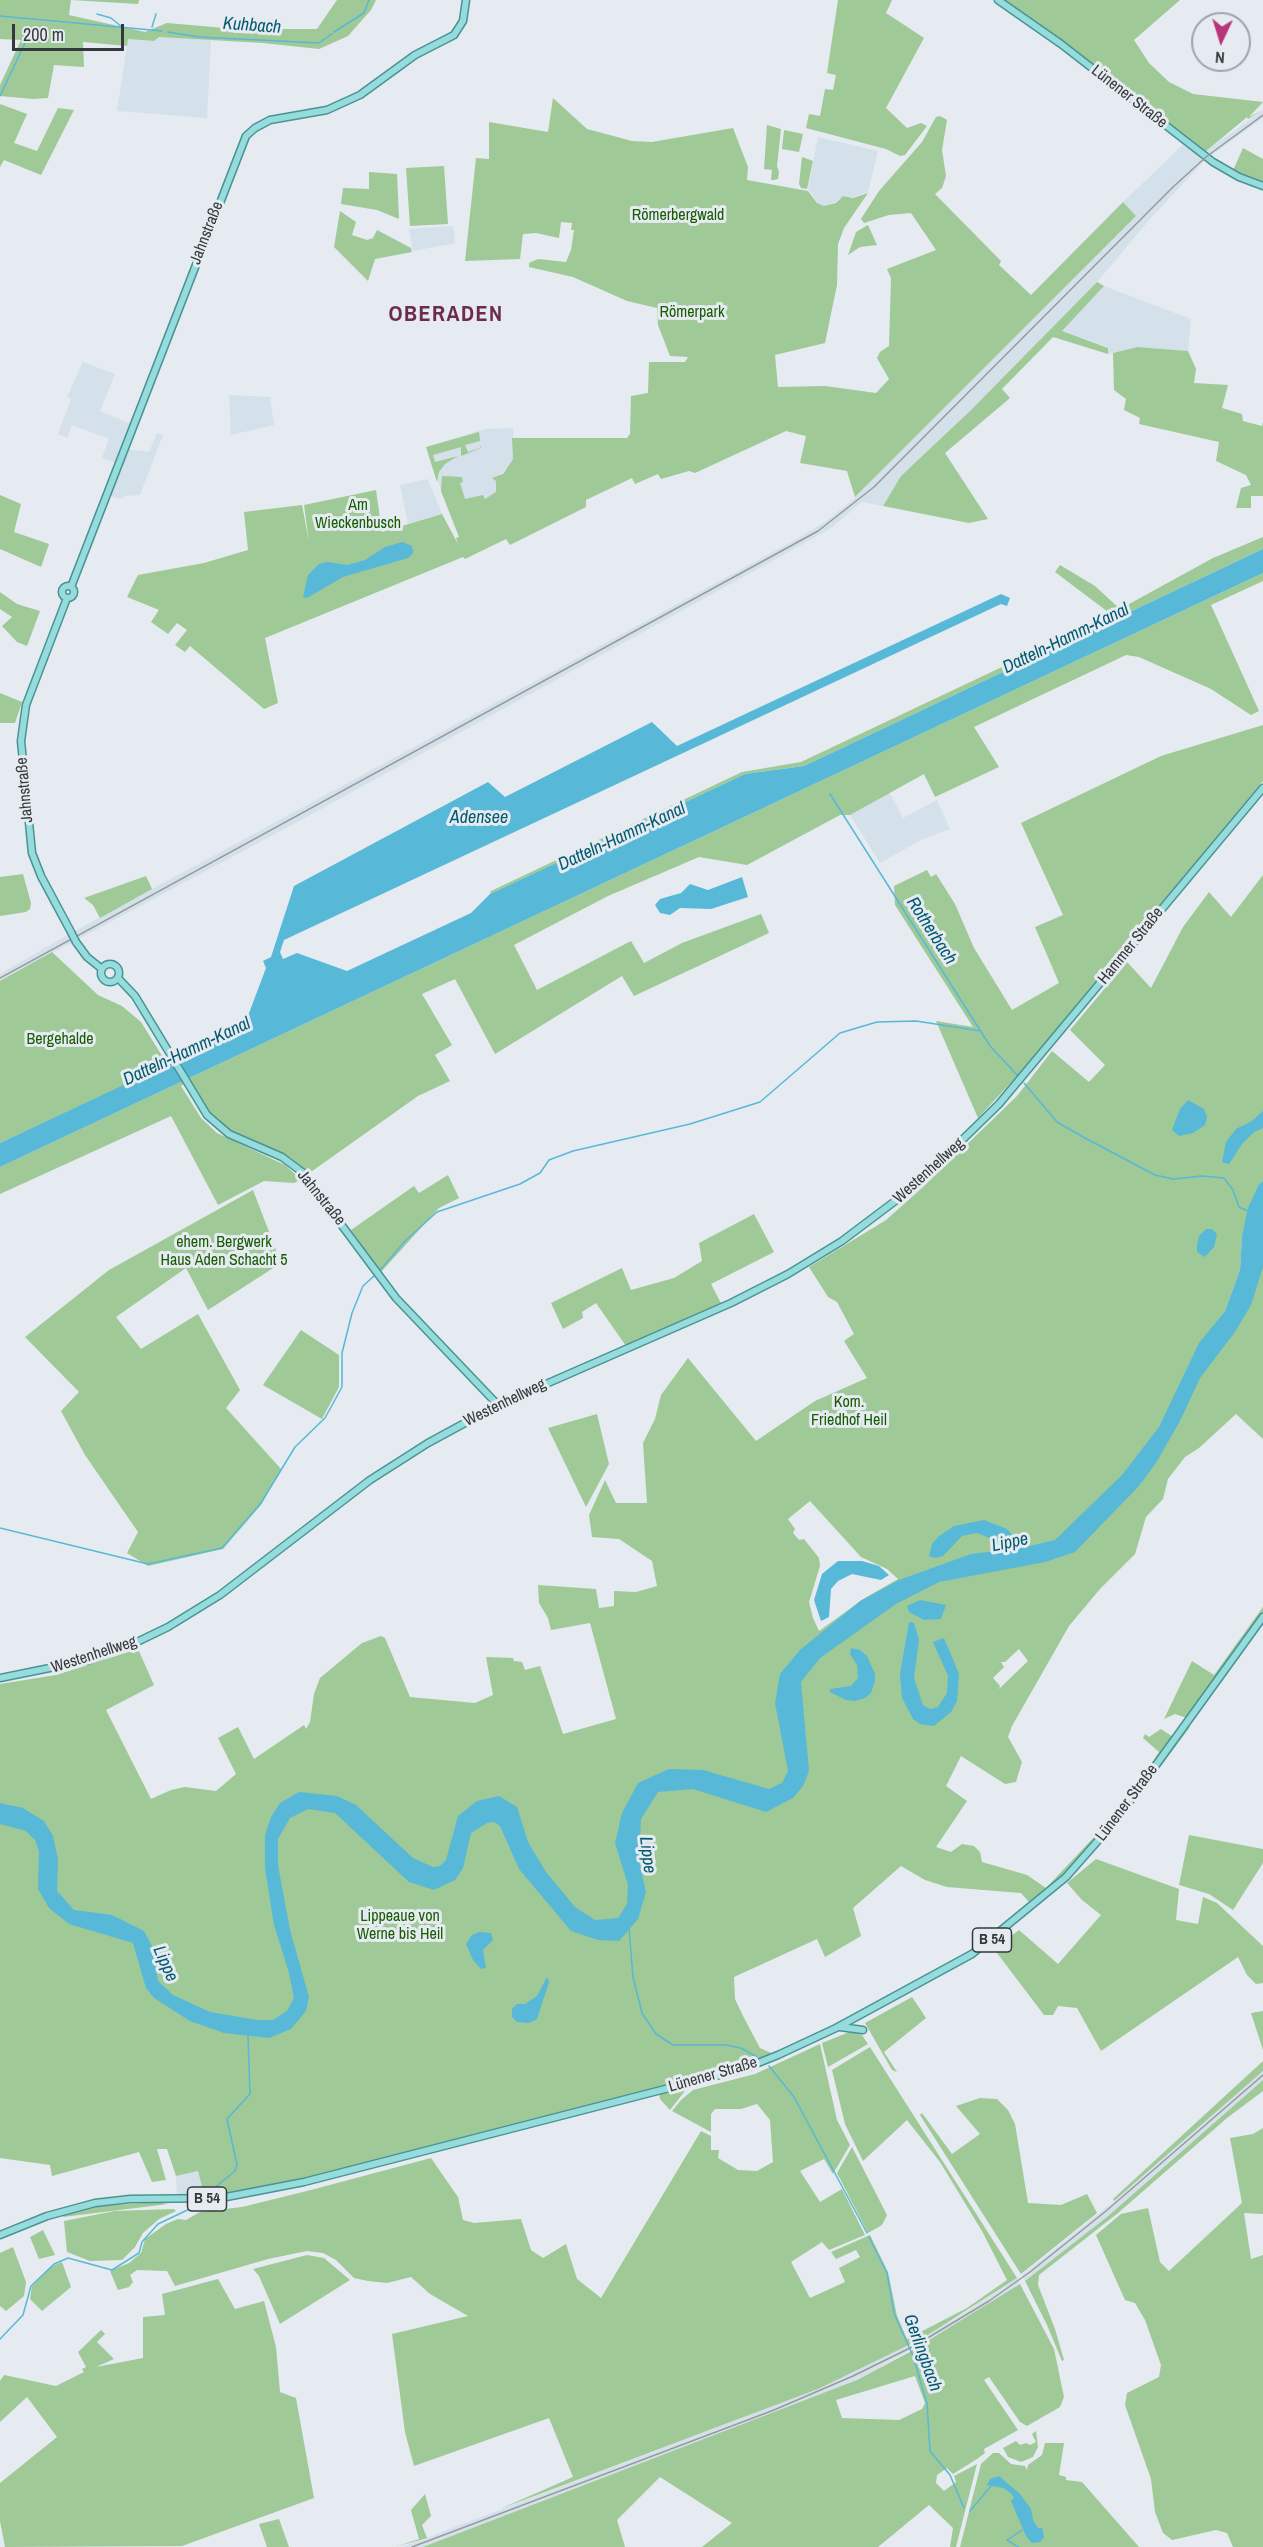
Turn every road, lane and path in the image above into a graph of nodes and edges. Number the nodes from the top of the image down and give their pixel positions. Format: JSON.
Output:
{"nodes":[{"id":1,"x":466,"y":0,"type":"edge"},
{"id":2,"x":998,"y":0,"type":"edge"},
{"id":3,"x":1263,"y":186,"type":"edge"},
{"id":4,"x":1263,"y":788,"type":"edge"},
{"id":5,"x":102,"y":969,"type":"junction"},
{"id":6,"x":118,"y":978,"type":"junction"},
{"id":7,"x":999,"y":1104,"type":"joint"},
{"id":8,"x":498,"y":1405,"type":"junction"},
{"id":9,"x":1263,"y":1617,"type":"edge"},
{"id":10,"x":0,"y":1678,"type":"edge"},
{"id":11,"x":836,"y":2028,"type":"junction"},
{"id":12,"x":863,"y":2030,"type":"dead end"},
{"id":13,"x":0,"y":2235,"type":"edge"}],
"edges":[{"from":1,"to":5,"type":"main road","name":"Jahnstraße","bridge":true},
{"from":2,"to":3,"type":"main road","name":"Lünener Straße"},
{"from":4,"to":7,"type":"main road","name":"Hammer Straße"},
{"from":5,"to":6,"type":"main road"},
{"from":5,"to":6,"type":"main road"},
{"from":6,"to":8,"type":"main road","name":"Jahnstraße"},
{"from":7,"to":8,"type":"main road","name":"Westenhellweg"},
{"from":8,"to":10,"type":"main road","name":"Westenhellweg"},
{"from":9,"to":11,"type":"main road","name":"Lünener Straße","number":"B 54"},
{"from":11,"to":12,"type":"main road"},
{"from":11,"to":13,"type":"main road","name":"Lünener Straße","number":"B 54"}]}
